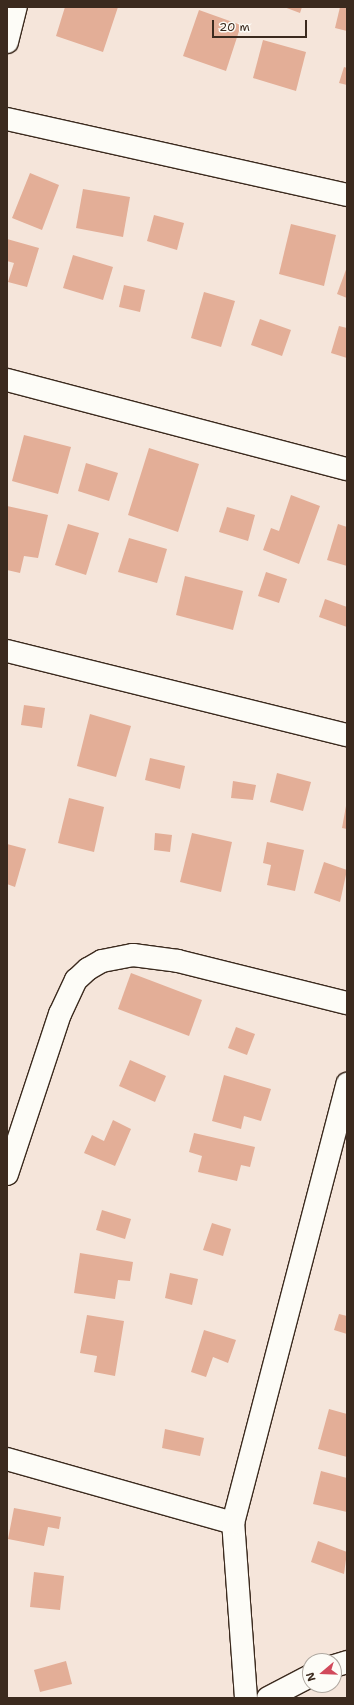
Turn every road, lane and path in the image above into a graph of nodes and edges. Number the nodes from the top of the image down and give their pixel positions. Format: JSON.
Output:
{"nodes":[{"id":1,"x":12,"y":14,"type":"edge"},
{"id":2,"x":7,"y":42,"type":"edge"},
{"id":3,"x":7,"y":119,"type":"edge"},
{"id":4,"x":347,"y":195,"type":"edge"},
{"id":5,"x":7,"y":380,"type":"edge"},
{"id":6,"x":347,"y":469,"type":"edge"},
{"id":7,"x":7,"y":651,"type":"edge"},
{"id":8,"x":347,"y":735,"type":"edge"},
{"id":9,"x":347,"y":1003,"type":"edge"},
{"id":10,"x":347,"y":1084,"type":"edge"},
{"id":11,"x":7,"y":1174,"type":"edge"},
{"id":12,"x":7,"y":1458,"type":"edge"},
{"id":13,"x":233,"y":1523,"type":"junction"},
{"id":14,"x":302,"y":1680,"type":"edge"},
{"id":15,"x":246,"y":1698,"type":"edge"},
{"id":16,"x":268,"y":1698,"type":"edge"}],
"edges":[{"from":1,"to":2,"type":"street"},
{"from":3,"to":4,"type":"street"},
{"from":5,"to":6,"type":"street"},
{"from":7,"to":8,"type":"street"},
{"from":9,"to":11,"type":"street"},
{"from":10,"to":13,"type":"street"},
{"from":12,"to":13,"type":"street"},
{"from":13,"to":15,"type":"street"},
{"from":14,"to":16,"type":"street"}]}
